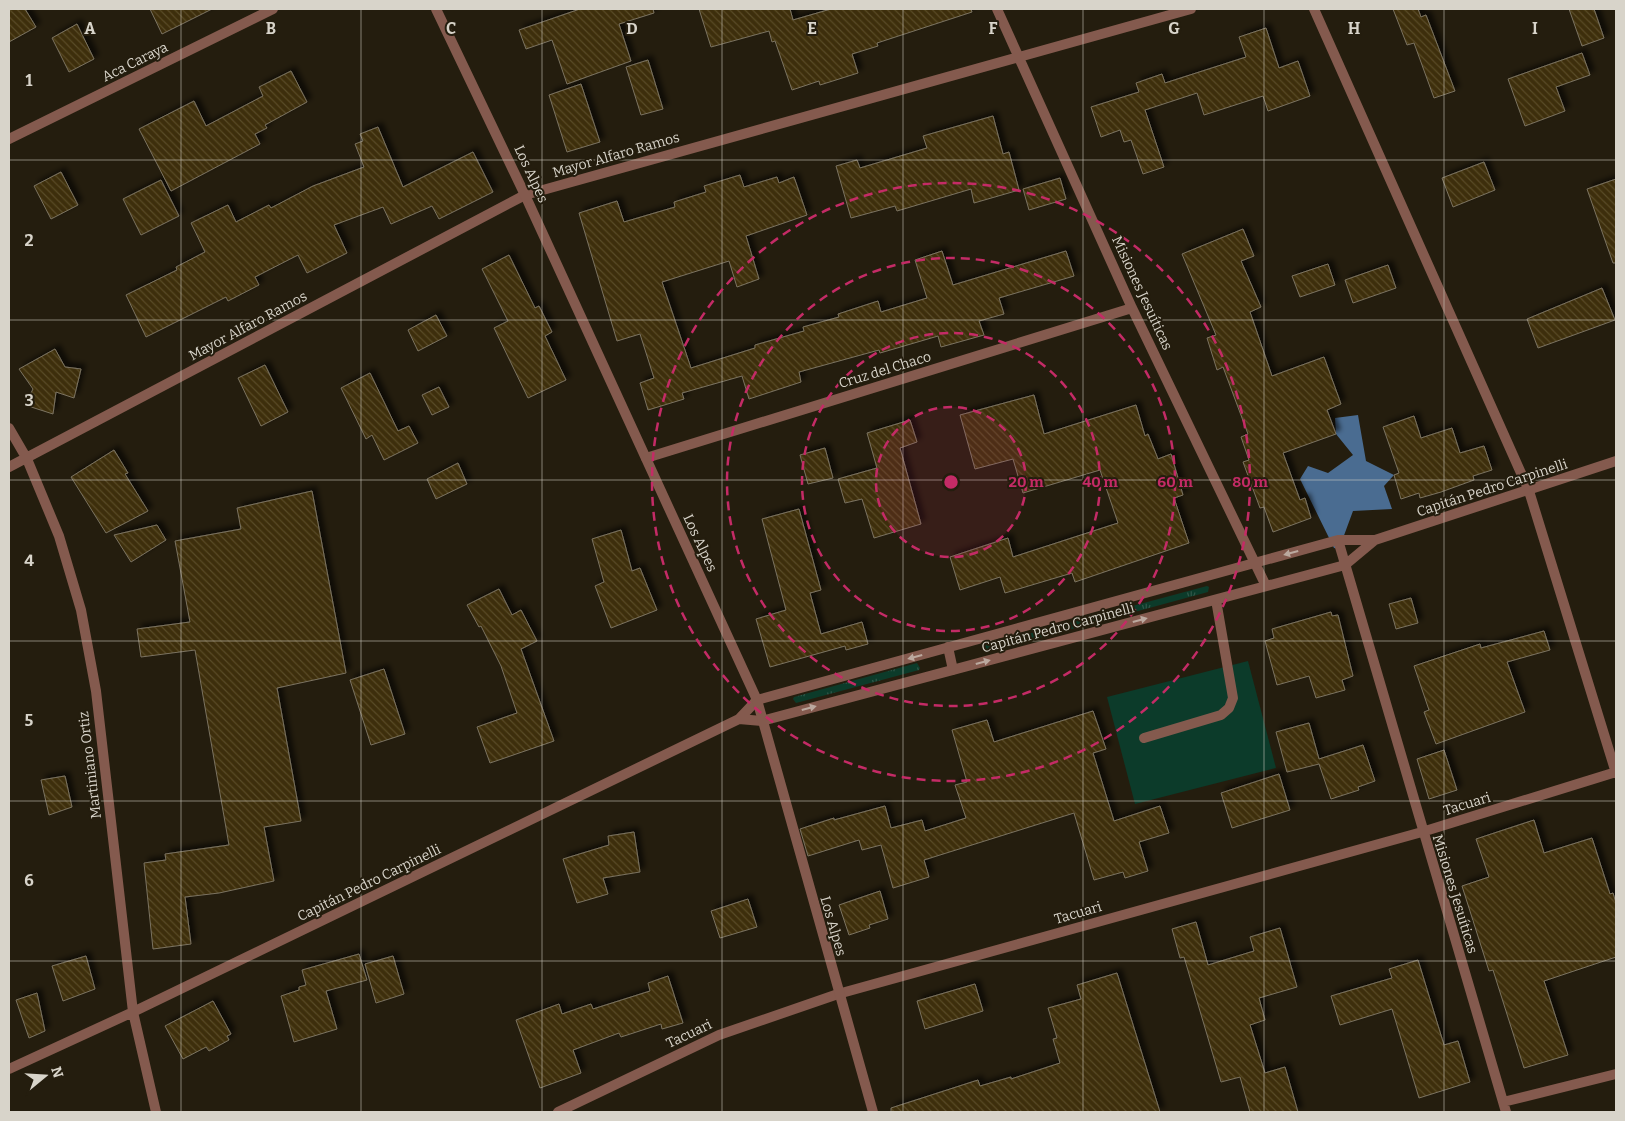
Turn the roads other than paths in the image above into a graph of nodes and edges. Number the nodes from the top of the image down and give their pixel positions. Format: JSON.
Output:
{"nodes":[{"id":1,"x":273,"y":9,"type":"edge"},
{"id":2,"x":436,"y":9,"type":"edge"},
{"id":3,"x":997,"y":9,"type":"edge"},
{"id":4,"x":1190,"y":9,"type":"edge"},
{"id":5,"x":1314,"y":9,"type":"edge"},
{"id":6,"x":1019,"y":57,"type":"junction"},
{"id":7,"x":9,"y":139,"type":"edge"},
{"id":8,"x":525,"y":194,"type":"junction"},
{"id":9,"x":1132,"y":308,"type":"junction"},
{"id":10,"x":9,"y":428,"type":"edge"},
{"id":11,"x":646,"y":458,"type":"junction"},
{"id":12,"x":27,"y":459,"type":"junction"},
{"id":13,"x":1616,"y":461,"type":"edge"},
{"id":14,"x":9,"y":467,"type":"edge"},
{"id":15,"x":1529,"y":491,"type":"junction"},
{"id":16,"x":1338,"y":540,"type":"junction"},
{"id":17,"x":1375,"y":540,"type":"junction"},
{"id":18,"x":1256,"y":562,"type":"junction"},
{"id":19,"x":1345,"y":566,"type":"junction"},
{"id":20,"x":1266,"y":586,"type":"junction"},
{"id":21,"x":1216,"y":600,"type":"junction"},
{"id":22,"x":948,"y":648,"type":"junction"},
{"id":23,"x":953,"y":670,"type":"junction"},
{"id":24,"x":757,"y":700,"type":"junction"},
{"id":25,"x":739,"y":719,"type":"junction"},
{"id":26,"x":762,"y":721,"type":"junction"},
{"id":27,"x":1144,"y":738,"type":"dead end"},
{"id":28,"x":1616,"y":773,"type":"edge"},
{"id":29,"x":1422,"y":832,"type":"junction"},
{"id":30,"x":838,"y":994,"type":"junction"},
{"id":31,"x":133,"y":1012,"type":"junction"},
{"id":32,"x":9,"y":1069,"type":"edge"},
{"id":33,"x":1616,"y":1074,"type":"edge"},
{"id":34,"x":1504,"y":1107,"type":"edge"},
{"id":35,"x":156,"y":1112,"type":"edge"},
{"id":36,"x":558,"y":1112,"type":"edge"},
{"id":37,"x":873,"y":1112,"type":"edge"}],
"edges":[{"from":1,"to":7,"type":"street","name":"Aca Caraya"},
{"from":2,"to":8,"type":"street","name":"Los Alpes"},
{"from":3,"to":6,"type":"street","name":"Misiones Jesuíticas"},
{"from":4,"to":6,"type":"street","name":"Mayor Alfaro Ramos"},
{"from":5,"to":15,"type":"street"},
{"from":6,"to":8,"type":"street","name":"Mayor Alfaro Ramos"},
{"from":6,"to":9,"type":"street","name":"Misiones Jesuíticas"},
{"from":8,"to":11,"type":"street","name":"Los Alpes"},
{"from":8,"to":12,"type":"street","name":"Mayor Alfaro Ramos"},
{"from":9,"to":11,"type":"street","name":"Cruz del Chaco"},
{"from":9,"to":18,"type":"street","name":"Misiones Jesuíticas"},
{"from":10,"to":12,"type":"street","name":"Martiniano Ortiz"},
{"from":11,"to":24,"type":"street","name":"Los Alpes"},
{"from":12,"to":14,"type":"street","name":"Mayor Alfaro Ramos"},
{"from":12,"to":31,"type":"street","name":"Martiniano Ortiz"},
{"from":13,"to":15,"type":"street","name":"Capitán Pedro Carpinelli"},
{"from":15,"to":17,"type":"street","name":"Capitán Pedro Carpinelli"},
{"from":15,"to":28,"type":"street"},
{"from":16,"to":17,"type":"street","name":"Capitán Pedro Carpinelli"},
{"from":16,"to":18,"type":"street","name":"Capitán Pedro Carpinelli","one_way":true},
{"from":16,"to":19,"type":"street","name":"Misiones Jesuíticas"},
{"from":17,"to":19,"type":"street","name":"Capitán Pedro Carpinelli"},
{"from":18,"to":20,"type":"street","name":"Misiones Jesuíticas"},
{"from":18,"to":22,"type":"street","name":"Capitán Pedro Carpinelli"},
{"from":19,"to":20,"type":"street","name":"Capitán Pedro Carpinelli"},
{"from":19,"to":29,"type":"street","name":"Misiones Jesuíticas"},
{"from":20,"to":21,"type":"street","name":"Capitán Pedro Carpinelli"},
{"from":23,"to":21,"type":"street","name":"Capitán Pedro Carpinelli","one_way":true},
{"from":21,"to":27,"type":"street"},
{"from":22,"to":23,"type":"street"},
{"from":22,"to":24,"type":"street","name":"Capitán Pedro Carpinelli","one_way":true},
{"from":26,"to":23,"type":"street","name":"Capitán Pedro Carpinelli","one_way":true},
{"from":24,"to":25,"type":"street","name":"Capitán Pedro Carpinelli"},
{"from":24,"to":26,"type":"street","name":"Los Alpes"},
{"from":25,"to":26,"type":"street","name":"Capitán Pedro Carpinelli"},
{"from":25,"to":31,"type":"street","name":"Capitán Pedro Carpinelli"},
{"from":26,"to":30,"type":"street","name":"Los Alpes"},
{"from":28,"to":29,"type":"street","name":"Tacuari"},
{"from":29,"to":30,"type":"street","name":"Tacuari"},
{"from":29,"to":34,"type":"street","name":"Misiones Jesuíticas"},
{"from":30,"to":36,"type":"street","name":"Tacuari"},
{"from":30,"to":37,"type":"street","name":"Los Alpes"},
{"from":31,"to":32,"type":"street","name":"Capitán Pedro Carpinelli"},
{"from":31,"to":35,"type":"street","name":"Martiniano Ortiz"},
{"from":33,"to":34,"type":"street"}]}
